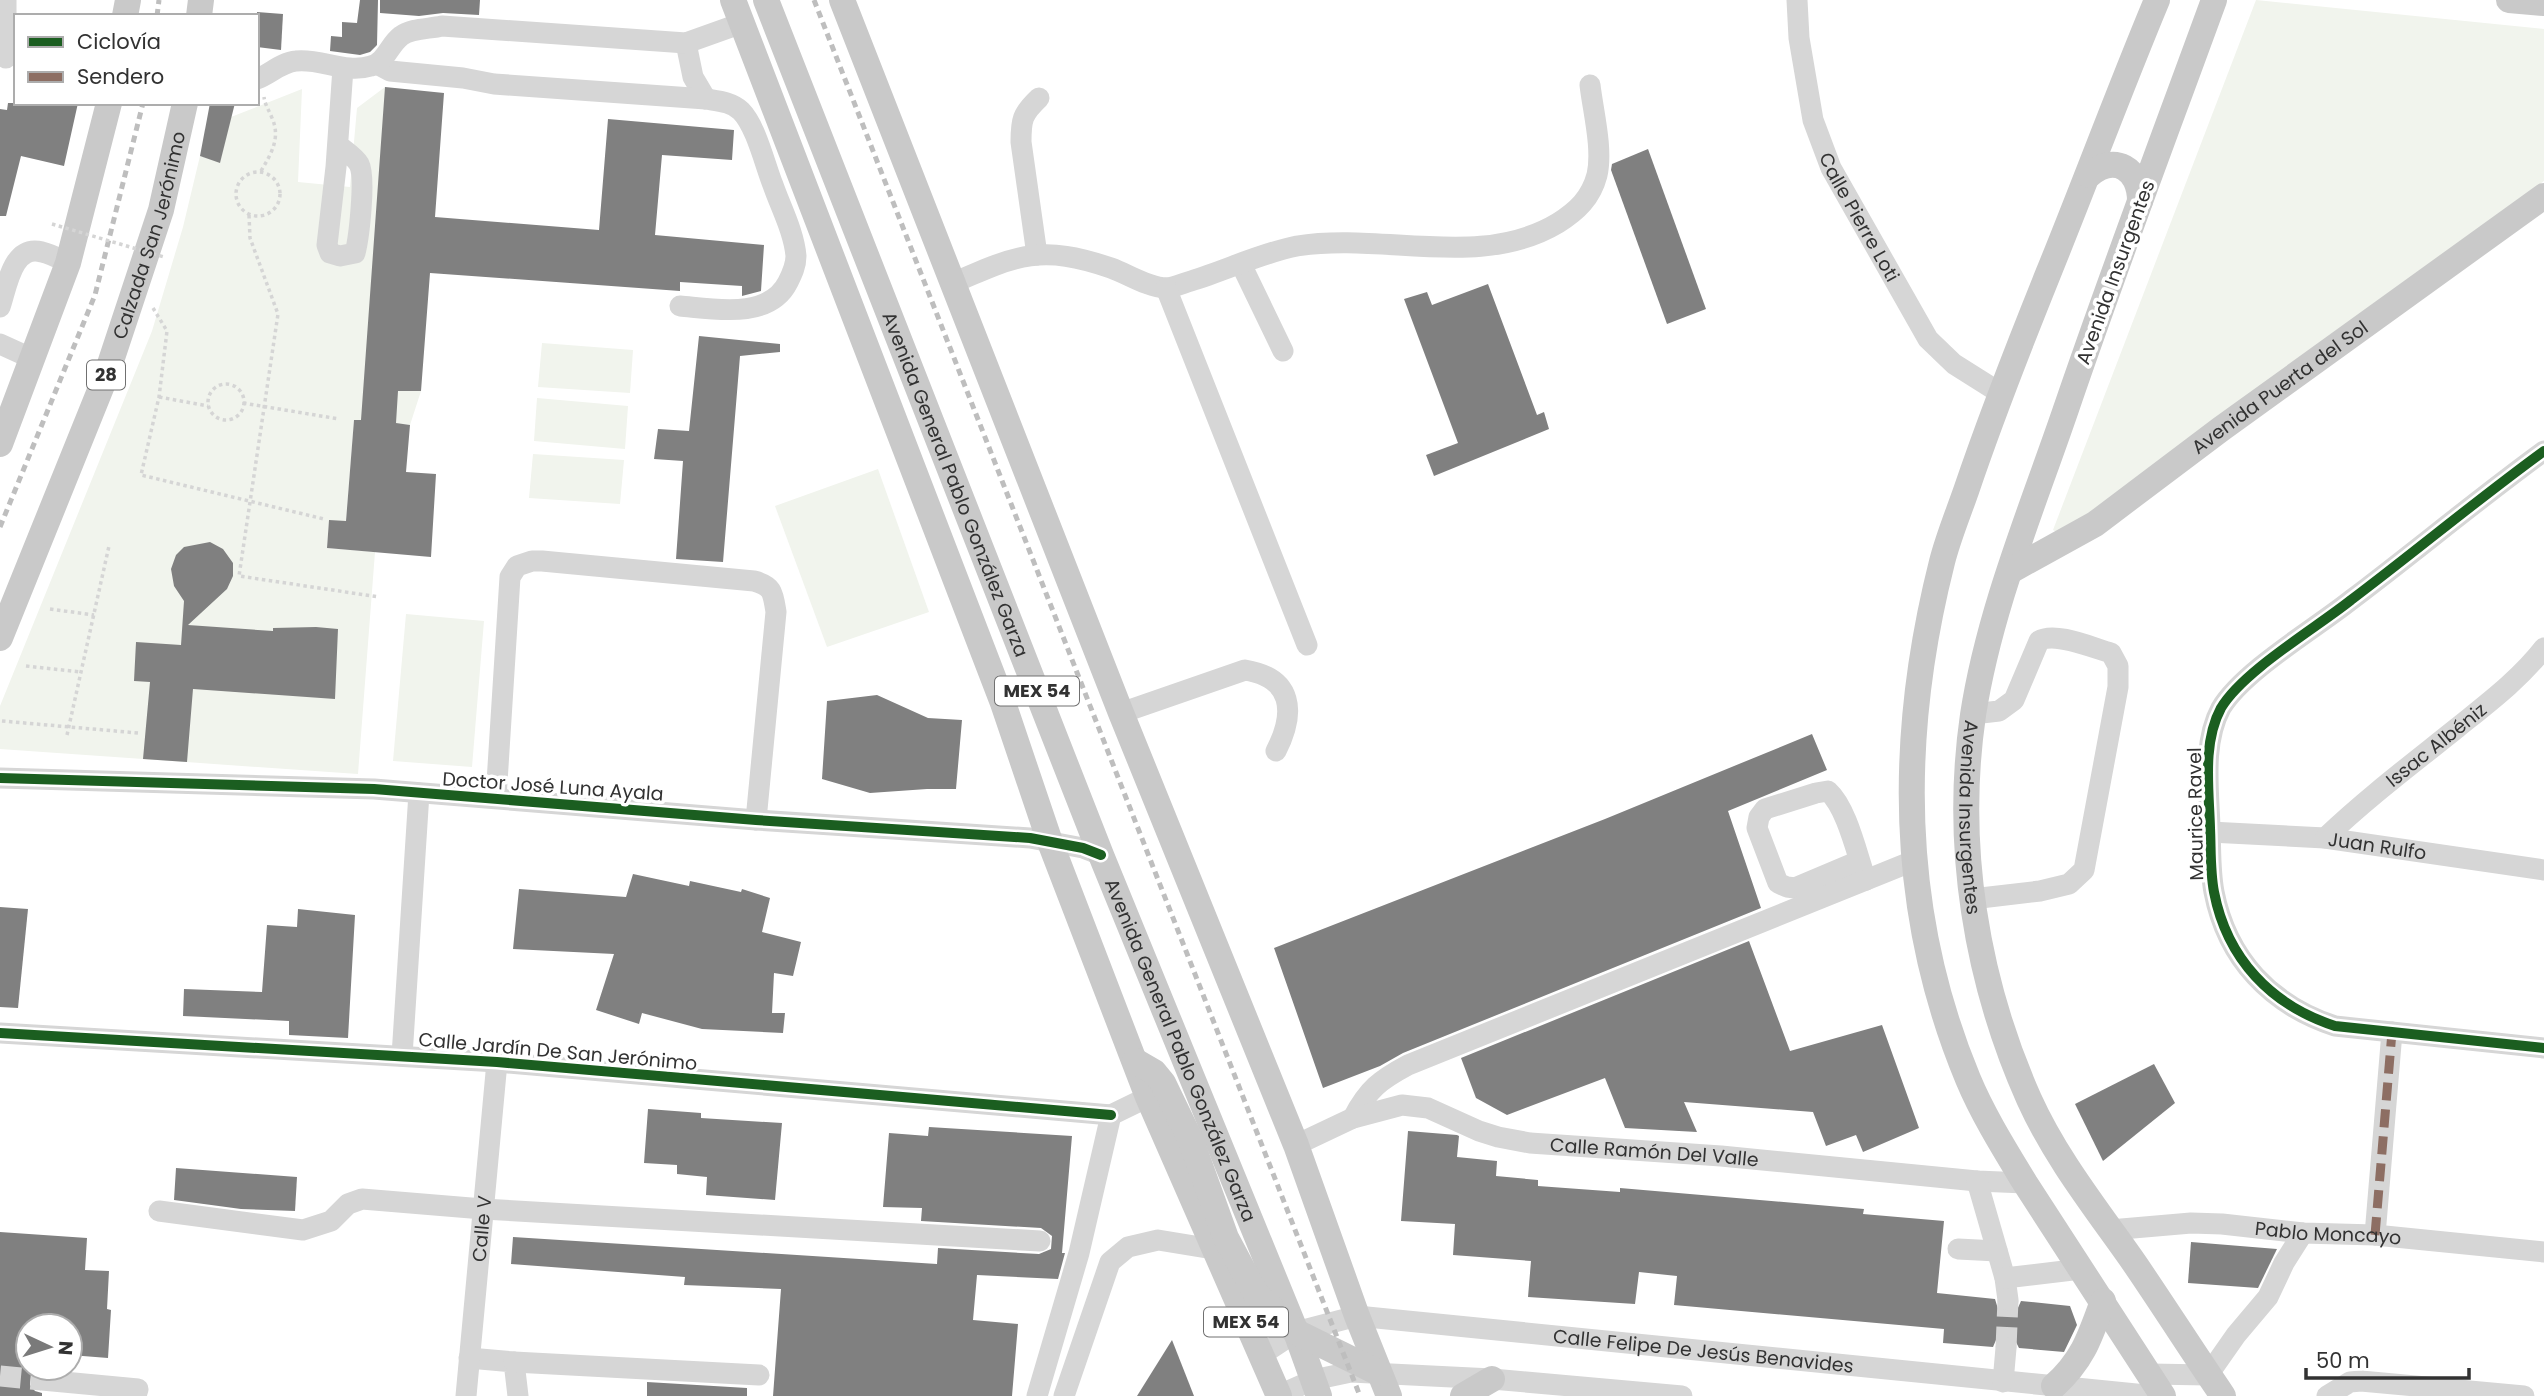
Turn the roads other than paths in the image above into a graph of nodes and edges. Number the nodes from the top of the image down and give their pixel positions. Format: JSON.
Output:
{"nodes":[{"id":1,"x":6,"y":0,"type":"edge"},
{"id":2,"x":766,"y":0,"type":"edge"},
{"id":3,"x":842,"y":0,"type":"edge"},
{"id":4,"x":1797,"y":0,"type":"edge"},
{"id":5,"x":2157,"y":0,"type":"edge"},
{"id":6,"x":2214,"y":0,"type":"edge"},
{"id":7,"x":2509,"y":0,"type":"edge"},
{"id":8,"x":2544,"y":3,"type":"edge"},
{"id":9,"x":737,"y":12,"type":"edge"},
{"id":10,"x":686,"y":43,"type":"junction"},
{"id":11,"x":6,"y":58,"type":"dead end"},
{"id":12,"x":377,"y":64,"type":"junction"},
{"id":13,"x":342,"y":68,"type":"junction"},
{"id":14,"x":260,"y":78,"type":"edge"},
{"id":15,"x":1590,"y":85,"type":"dead end"},
{"id":16,"x":1039,"y":98,"type":"dead end"},
{"id":17,"x":706,"y":99,"type":"junction"},
{"id":18,"x":108,"y":105,"type":"edge"},
{"id":19,"x":186,"y":105,"type":"edge"},
{"id":20,"x":338,"y":145,"type":"dead end"},
{"id":21,"x":2089,"y":175,"type":"junction"},
{"id":22,"x":2544,"y":196,"type":"edge"},
{"id":23,"x":2140,"y":201,"type":"junction"},
{"id":24,"x":1037,"y":254,"type":"junction"},
{"id":25,"x":68,"y":263,"type":"junction"},
{"id":26,"x":1241,"y":264,"type":"junction"},
{"id":27,"x":953,"y":282,"type":"junction"},
{"id":28,"x":1166,"y":288,"type":"junction"},
{"id":29,"x":680,"y":306,"type":"dead end"},
{"id":30,"x":0,"y":307,"type":"edge"},
{"id":31,"x":0,"y":344,"type":"edge"},
{"id":32,"x":1283,"y":351,"type":"dead end"},
{"id":33,"x":33,"y":359,"type":"junction"},
{"id":34,"x":2000,"y":393,"type":"junction"},
{"id":35,"x":8,"y":398,"type":"edge"},
{"id":36,"x":0,"y":444,"type":"edge"},
{"id":37,"x":2544,"y":451,"type":"edge"},
{"id":38,"x":2010,"y":571,"type":"junction"},
{"id":39,"x":0,"y":637,"type":"edge"},
{"id":40,"x":1307,"y":645,"type":"dead end"},
{"id":41,"x":2544,"y":648,"type":"edge"},
{"id":42,"x":1121,"y":713,"type":"junction"},
{"id":43,"x":1973,"y":714,"type":"junction"},
{"id":44,"x":1276,"y":751,"type":"dead end"},
{"id":45,"x":0,"y":778,"type":"edge"},
{"id":46,"x":419,"y":793,"type":"junction"},
{"id":47,"x":496,"y":799,"type":"junction"},
{"id":48,"x":756,"y":820,"type":"junction"},
{"id":49,"x":2210,"y":832,"type":"junction"},
{"id":50,"x":2325,"y":838,"type":"junction"},
{"id":51,"x":1050,"y":842,"type":"junction"},
{"id":52,"x":1101,"y":855,"type":"junction"},
{"id":53,"x":1913,"y":862,"type":"junction"},
{"id":54,"x":2544,"y":870,"type":"edge"},
{"id":55,"x":1862,"y":871,"type":"junction"},
{"id":56,"x":1972,"y":899,"type":"junction"},
{"id":57,"x":0,"y":1032,"type":"edge"},
{"id":58,"x":2392,"y":1032,"type":"junction"},
{"id":59,"x":2544,"y":1048,"type":"edge"},
{"id":60,"x":402,"y":1056,"type":"junction"},
{"id":61,"x":1134,"y":1060,"type":"junction"},
{"id":62,"x":497,"y":1062,"type":"junction"},
{"id":63,"x":1148,"y":1097,"type":"junction"},
{"id":64,"x":1111,"y":1115,"type":"junction"},
{"id":65,"x":1353,"y":1118,"type":"junction"},
{"id":66,"x":1296,"y":1145,"type":"junction"},
{"id":67,"x":1976,"y":1181,"type":"junction"},
{"id":68,"x":2025,"y":1183,"type":"junction"},
{"id":69,"x":483,"y":1209,"type":"junction"},
{"id":70,"x":159,"y":1211,"type":"dead end"},
{"id":71,"x":2110,"y":1230,"type":"junction"},
{"id":72,"x":2303,"y":1233,"type":"junction"},
{"id":73,"x":2375,"y":1236,"type":"junction"},
{"id":74,"x":1040,"y":1241,"type":"dead end"},
{"id":75,"x":1213,"y":1249,"type":"junction"},
{"id":76,"x":1958,"y":1249,"type":"dead end"},
{"id":77,"x":1997,"y":1251,"type":"junction"},
{"id":78,"x":2544,"y":1252,"type":"edge"},
{"id":79,"x":1079,"y":1253,"type":"junction"},
{"id":80,"x":1110,"y":1262,"type":"junction"},
{"id":81,"x":2081,"y":1269,"type":"junction"},
{"id":82,"x":2005,"y":1278,"type":"junction"},
{"id":83,"x":2008,"y":1300,"type":"tunnel mouth"},
{"id":84,"x":2103,"y":1301,"type":"junction"},
{"id":85,"x":1357,"y":1316,"type":"junction"},
{"id":86,"x":1296,"y":1332,"type":"junction"},
{"id":87,"x":2006,"y":1348,"type":"tunnel mouth"},
{"id":88,"x":1261,"y":1355,"type":"junction"},
{"id":89,"x":469,"y":1358,"type":"junction"},
{"id":90,"x":514,"y":1362,"type":"junction"},
{"id":91,"x":759,"y":1375,"type":"dead end"},
{"id":92,"x":1492,"y":1379,"type":"junction"},
{"id":93,"x":63,"y":1382,"type":"tunnel mouth"},
{"id":94,"x":2003,"y":1382,"type":"junction"},
{"id":95,"x":1384,"y":1385,"type":"edge"},
{"id":96,"x":2216,"y":1385,"type":"edge"},
{"id":97,"x":2053,"y":1386,"type":"junction"},
{"id":98,"x":1039,"y":1388,"type":"edge"},
{"id":99,"x":1316,"y":1388,"type":"edge"},
{"id":100,"x":2157,"y":1389,"type":"edge"},
{"id":101,"x":1577,"y":1391,"type":"edge"},
{"id":102,"x":1065,"y":1392,"type":"edge"},
{"id":103,"x":1279,"y":1395,"type":"edge"},
{"id":104,"x":135,"y":1396,"type":"edge"},
{"id":105,"x":466,"y":1396,"type":"edge"},
{"id":106,"x":518,"y":1396,"type":"edge"},
{"id":107,"x":1463,"y":1396,"type":"edge"},
{"id":108,"x":1682,"y":1396,"type":"edge"},
{"id":109,"x":2327,"y":1396,"type":"edge"},
{"id":110,"x":2524,"y":1396,"type":"edge"}],
"edges":[{"from":1,"to":11,"type":"street"},
{"from":2,"to":52,"type":"main road","name":"Avenida General Pablo González Garza","number":"MEX 54"},
{"from":3,"to":27,"type":"main road","number":"MEX 54"},
{"from":4,"to":34,"type":"street","name":"Calle Pierre Loti"},
{"from":5,"to":21,"type":"main road"},
{"from":6,"to":23,"type":"main road","name":"Avenida Insurgentes"},
{"from":7,"to":8,"type":"main road"},
{"from":9,"to":10,"type":"street"},
{"from":9,"to":51,"type":"main road","name":"Avenida General Pablo González Garza","number":"MEX 54"},
{"from":10,"to":12,"type":"street"},
{"from":10,"to":17,"type":"street"},
{"from":12,"to":13,"type":"street"},
{"from":12,"to":17,"type":"street"},
{"from":13,"to":14,"type":"street"},
{"from":13,"to":20,"type":"street"},
{"from":15,"to":26,"type":"street"},
{"from":16,"to":24,"type":"street"},
{"from":17,"to":29,"type":"street"},
{"from":18,"to":25,"type":"main road"},
{"from":19,"to":39,"type":"main road","name":"Calzada San Jerónimo","number":"28"},
{"from":21,"to":23,"type":"main road"},
{"from":21,"to":34,"type":"main road"},
{"from":22,"to":38,"type":"main road","name":"Avenida Puerta del Sol"},
{"from":23,"to":38,"type":"main road","name":"Avenida Insurgentes"},
{"from":24,"to":27,"type":"street"},
{"from":24,"to":28,"type":"street"},
{"from":25,"to":30,"type":"street"},
{"from":25,"to":33,"type":"main road"},
{"from":26,"to":28,"type":"street"},
{"from":26,"to":32,"type":"street"},
{"from":27,"to":42,"type":"main road","number":"MEX 54"},
{"from":28,"to":40,"type":"street"},
{"from":31,"to":33,"type":"street"},
{"from":33,"to":35,"type":"main road"},
{"from":34,"to":53,"type":"main road"},
{"from":35,"to":36,"type":"main road"},
{"from":37,"to":49,"type":"street","name":"Maurice Ravel"},
{"from":38,"to":43,"type":"main road","name":"Avenida Insurgentes"},
{"from":41,"to":50,"type":"street","name":"Issac Albéniz"},
{"from":42,"to":44,"type":"street"},
{"from":42,"to":66,"type":"main road","number":"MEX 54"},
{"from":43,"to":56,"type":"main road","name":"Avenida Insurgentes"},
{"from":43,"to":56,"type":"street"},
{"from":45,"to":46,"type":"street","name":"Doctor José Luna Ayala"},
{"from":46,"to":47,"type":"street","name":"Doctor José Luna Ayala"},
{"from":46,"to":60,"type":"street"},
{"from":47,"to":48,"type":"street","name":"Doctor José Luna Ayala"},
{"from":47,"to":48,"type":"street"},
{"from":48,"to":51,"type":"street","name":"Doctor José Luna Ayala"},
{"from":49,"to":50,"type":"street","name":"Juan Rulfo"},
{"from":49,"to":58,"type":"street","name":"Maurice Ravel"},
{"from":50,"to":54,"type":"street","name":"Juan Rulfo"},
{"from":51,"to":52,"type":"street","name":"Doctor José Luna Ayala"},
{"from":51,"to":61,"type":"main road","name":"Avenida General Pablo González Garza","number":"MEX 54"},
{"from":52,"to":86,"type":"main road","name":"Avenida General Pablo González Garza","number":"MEX 54"},
{"from":53,"to":55,"type":"street"},
{"from":53,"to":68,"type":"main road"},
{"from":55,"to":55,"type":"street"},
{"from":55,"to":65,"type":"street"},
{"from":56,"to":71,"type":"main road","name":"Avenida Insurgentes"},
{"from":57,"to":60,"type":"street","name":"Calle Jardín De San Jerónimo"},
{"from":58,"to":59,"type":"street","name":"Maurice Ravel"},
{"from":58,"to":73,"type":"street"},
{"from":60,"to":62,"type":"street","name":"Calle Jardín De San Jerónimo"},
{"from":61,"to":63,"type":"main road","name":"Avenida General Pablo González Garza","number":"MEX 54"},
{"from":61,"to":86,"type":"main road"},
{"from":62,"to":64,"type":"street","name":"Calle Jardín De San Jerónimo"},
{"from":62,"to":69,"type":"street","name":"Calle V"},
{"from":63,"to":64,"type":"street"},
{"from":63,"to":75,"type":"main road","name":"Avenida General Pablo González Garza","number":"MEX 54"},
{"from":64,"to":79,"type":"street"},
{"from":65,"to":66,"type":"street","name":"Calle Ramón Del Valle"},
{"from":65,"to":67,"type":"street","name":"Calle Ramón Del Valle"},
{"from":66,"to":85,"type":"main road","number":"MEX 54"},
{"from":67,"to":68,"type":"street","name":"Calle Ramón Del Valle"},
{"from":67,"to":77,"type":"street"},
{"from":68,"to":81,"type":"main road"},
{"from":69,"to":70,"type":"street"},
{"from":69,"to":74,"type":"street"},
{"from":69,"to":89,"type":"street","name":"Calle V"},
{"from":71,"to":72,"type":"street","name":"Pablo Moncayo"},
{"from":71,"to":96,"type":"main road","name":"Avenida Insurgentes"},
{"from":72,"to":73,"type":"street","name":"Pablo Moncayo"},
{"from":72,"to":96,"type":"street"},
{"from":73,"to":78,"type":"street","name":"Pablo Moncayo"},
{"from":75,"to":80,"type":"street"},
{"from":75,"to":88,"type":"main road","name":"Avenida General Pablo González Garza","number":"MEX 54"},
{"from":76,"to":77,"type":"street"},
{"from":77,"to":82,"type":"street"},
{"from":79,"to":80,"type":"street"},
{"from":79,"to":98,"type":"street"},
{"from":80,"to":102,"type":"street"},
{"from":81,"to":82,"type":"street"},
{"from":81,"to":84,"type":"main road"},
{"from":82,"to":83,"type":"street"},
{"from":84,"to":97,"type":"main road"},
{"from":84,"to":100,"type":"main road"},
{"from":85,"to":86,"type":"street","name":"Calle Felipe De Jesús Benavides"},
{"from":85,"to":94,"type":"street","name":"Calle Felipe De Jesús Benavides"},
{"from":85,"to":95,"type":"main road","number":"MEX 54"},
{"from":86,"to":88,"type":"street","name":"Calle Felipe De Jesús Benavides"},
{"from":86,"to":95,"type":"main road"},
{"from":86,"to":99,"type":"main road","name":"Avenida General Pablo González Garza","number":"MEX 54"},
{"from":87,"to":94,"type":"street"},
{"from":88,"to":103,"type":"main road","name":"Avenida General Pablo González Garza","number":"MEX 54"},
{"from":89,"to":90,"type":"street"},
{"from":89,"to":105,"type":"street","name":"Calle V"},
{"from":90,"to":91,"type":"street"},
{"from":90,"to":106,"type":"street"},
{"from":92,"to":95,"type":"street"},
{"from":92,"to":101,"type":"street"},
{"from":92,"to":107,"type":"main road"},
{"from":93,"to":104,"type":"street"},
{"from":94,"to":97,"type":"street","name":"Calle Felipe De Jesús Benavides"},
{"from":95,"to":99,"type":"street"},
{"from":96,"to":100,"type":"street","name":"Calle Felipe De Jesús Benavides"},
{"from":97,"to":100,"type":"street","name":"Calle Felipe De Jesús Benavides"},
{"from":98,"to":102,"type":"street"},
{"from":99,"to":103,"type":"street"},
{"from":101,"to":108,"type":"street"},
{"from":109,"to":110,"type":"street"}]}
